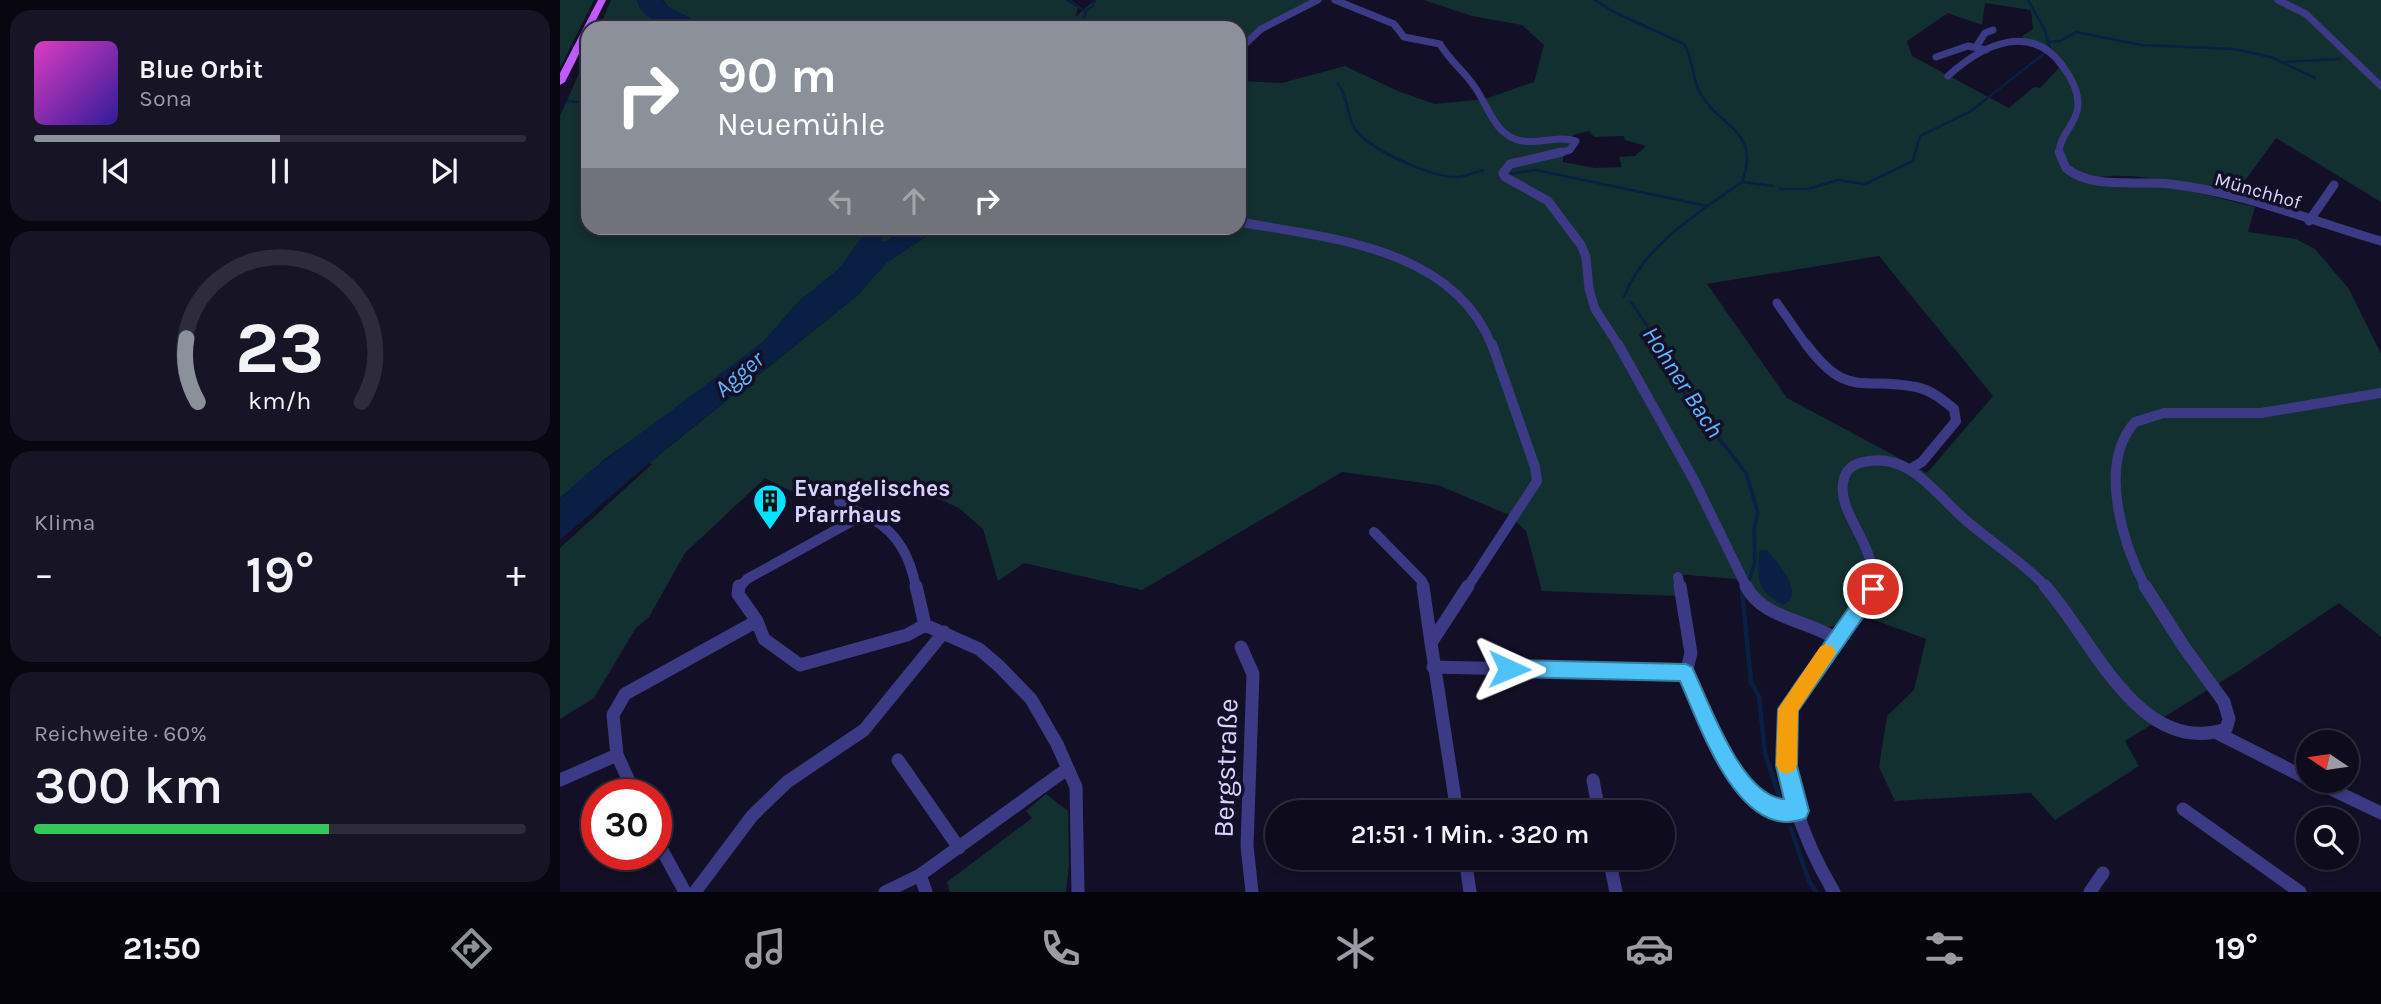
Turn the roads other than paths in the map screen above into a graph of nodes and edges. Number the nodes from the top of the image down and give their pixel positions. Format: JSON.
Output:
{"nodes":[{"id":1,"x":602,"y":0,"type":"edge"},
{"id":2,"x":1318,"y":0,"type":"edge"},
{"id":3,"x":1335,"y":0,"type":"edge"},
{"id":4,"x":2278,"y":0,"type":"edge"},
{"id":5,"x":592,"y":21,"type":"edge"},
{"id":6,"x":1993,"y":30,"type":"dead end"},
{"id":7,"x":581,"y":42,"type":"edge"},
{"id":8,"x":1246,"y":43,"type":"edge"},
{"id":9,"x":1976,"y":47,"type":"junction"},
{"id":10,"x":1986,"y":51,"type":"junction"},
{"id":11,"x":1936,"y":57,"type":"dead end"},
{"id":12,"x":1948,"y":76,"type":"dead end"},
{"id":13,"x":560,"y":82,"type":"edge"},
{"id":14,"x":2381,"y":86,"type":"edge"},
{"id":15,"x":2334,"y":185,"type":"dead end"},
{"id":16,"x":2309,"y":221,"type":"junction"},
{"id":17,"x":1246,"y":223,"type":"edge"},
{"id":18,"x":2381,"y":241,"type":"edge"},
{"id":19,"x":1777,"y":303,"type":"dead end"},
{"id":20,"x":2381,"y":393,"type":"edge"},
{"id":21,"x":1912,"y":468,"type":"junction"},
{"id":22,"x":839,"y":502,"type":"dead end"},
{"id":23,"x":863,"y":515,"type":"junction"},
{"id":24,"x":1374,"y":532,"type":"dead end"},
{"id":25,"x":1678,"y":577,"type":"dead end"},
{"id":26,"x":757,"y":621,"type":"junction"},
{"id":27,"x":925,"y":625,"type":"junction"},
{"id":28,"x":944,"y":632,"type":"junction"},
{"id":29,"x":1836,"y":639,"type":"junction"},
{"id":30,"x":1431,"y":643,"type":"junction"},
{"id":31,"x":1241,"y":647,"type":"dead end"},
{"id":32,"x":1433,"y":667,"type":"junction"},
{"id":33,"x":1686,"y":673,"type":"junction"},
{"id":34,"x":2217,"y":733,"type":"junction"},
{"id":35,"x":617,"y":755,"type":"junction"},
{"id":36,"x":898,"y":760,"type":"dead end"},
{"id":37,"x":1067,"y":769,"type":"junction"},
{"id":38,"x":2296,"y":773,"type":"edge"},
{"id":39,"x":628,"y":779,"type":"edge"},
{"id":40,"x":560,"y":780,"type":"edge"},
{"id":41,"x":1593,"y":780,"type":"dead end"},
{"id":42,"x":2338,"y":793,"type":"edge"},
{"id":43,"x":1455,"y":800,"type":"edge"},
{"id":44,"x":1597,"y":800,"type":"edge"},
{"id":45,"x":2183,"y":809,"type":"dead end"},
{"id":46,"x":1798,"y":811,"type":"junction"},
{"id":47,"x":2381,"y":813,"type":"edge"},
{"id":48,"x":959,"y":848,"type":"junction"},
{"id":49,"x":671,"y":870,"type":"edge"},
{"id":50,"x":1467,"y":870,"type":"edge"},
{"id":51,"x":1611,"y":870,"type":"edge"},
{"id":52,"x":2103,"y":873,"type":"dead end"},
{"id":53,"x":920,"y":875,"type":"junction"},
{"id":54,"x":685,"y":892,"type":"edge"},
{"id":55,"x":695,"y":892,"type":"edge"},
{"id":56,"x":885,"y":892,"type":"edge"},
{"id":57,"x":926,"y":892,"type":"edge"},
{"id":58,"x":1078,"y":892,"type":"edge"},
{"id":59,"x":1252,"y":892,"type":"edge"},
{"id":60,"x":1471,"y":892,"type":"edge"},
{"id":61,"x":1616,"y":892,"type":"edge"},
{"id":62,"x":1834,"y":892,"type":"edge"},
{"id":63,"x":2090,"y":892,"type":"edge"},
{"id":64,"x":2300,"y":892,"type":"edge"}],
"edges":[{"from":1,"to":5,"type":"main road"},
{"from":2,"to":8,"type":"street"},
{"from":3,"to":29,"type":"street"},
{"from":4,"to":14,"type":"street"},
{"from":6,"to":9,"type":"street"},
{"from":7,"to":13,"type":"main road"},
{"from":9,"to":10,"type":"street"},
{"from":9,"to":11,"type":"street"},
{"from":10,"to":12,"type":"street"},
{"from":10,"to":16,"type":"street","name":"Münchhof"},
{"from":15,"to":16,"type":"street","name":"Münchhof"},
{"from":16,"to":18,"type":"street","name":"Münchhof"},
{"from":17,"to":30,"type":"street"},
{"from":19,"to":21,"type":"street"},
{"from":20,"to":34,"type":"street"},
{"from":21,"to":29,"type":"street"},
{"from":21,"to":34,"type":"street"},
{"from":22,"to":23,"type":"street"},
{"from":23,"to":26,"type":"street"},
{"from":23,"to":27,"type":"street"},
{"from":24,"to":30,"type":"street"},
{"from":25,"to":33,"type":"street"},
{"from":26,"to":27,"type":"street"},
{"from":26,"to":35,"type":"street"},
{"from":27,"to":28,"type":"street"},
{"from":28,"to":37,"type":"street"},
{"from":28,"to":55,"type":"street"},
{"from":29,"to":46,"type":"street"},
{"from":30,"to":32,"type":"street"},
{"from":31,"to":59,"type":"street","name":"Bergstraße"},
{"from":32,"to":33,"type":"street"},
{"from":32,"to":43,"type":"street"},
{"from":33,"to":46,"type":"street"},
{"from":34,"to":38,"type":"street"},
{"from":35,"to":39,"type":"street"},
{"from":35,"to":40,"type":"street"},
{"from":36,"to":48,"type":"street"},
{"from":37,"to":48,"type":"street"},
{"from":37,"to":58,"type":"street"},
{"from":41,"to":44,"type":"street"},
{"from":42,"to":47,"type":"street"},
{"from":45,"to":64,"type":"street"},
{"from":46,"to":62,"type":"street"},
{"from":48,"to":53,"type":"street"},
{"from":49,"to":54,"type":"street"},
{"from":50,"to":60,"type":"street"},
{"from":51,"to":61,"type":"street"},
{"from":52,"to":63,"type":"street"},
{"from":53,"to":56,"type":"street"},
{"from":53,"to":57,"type":"street"}]}
